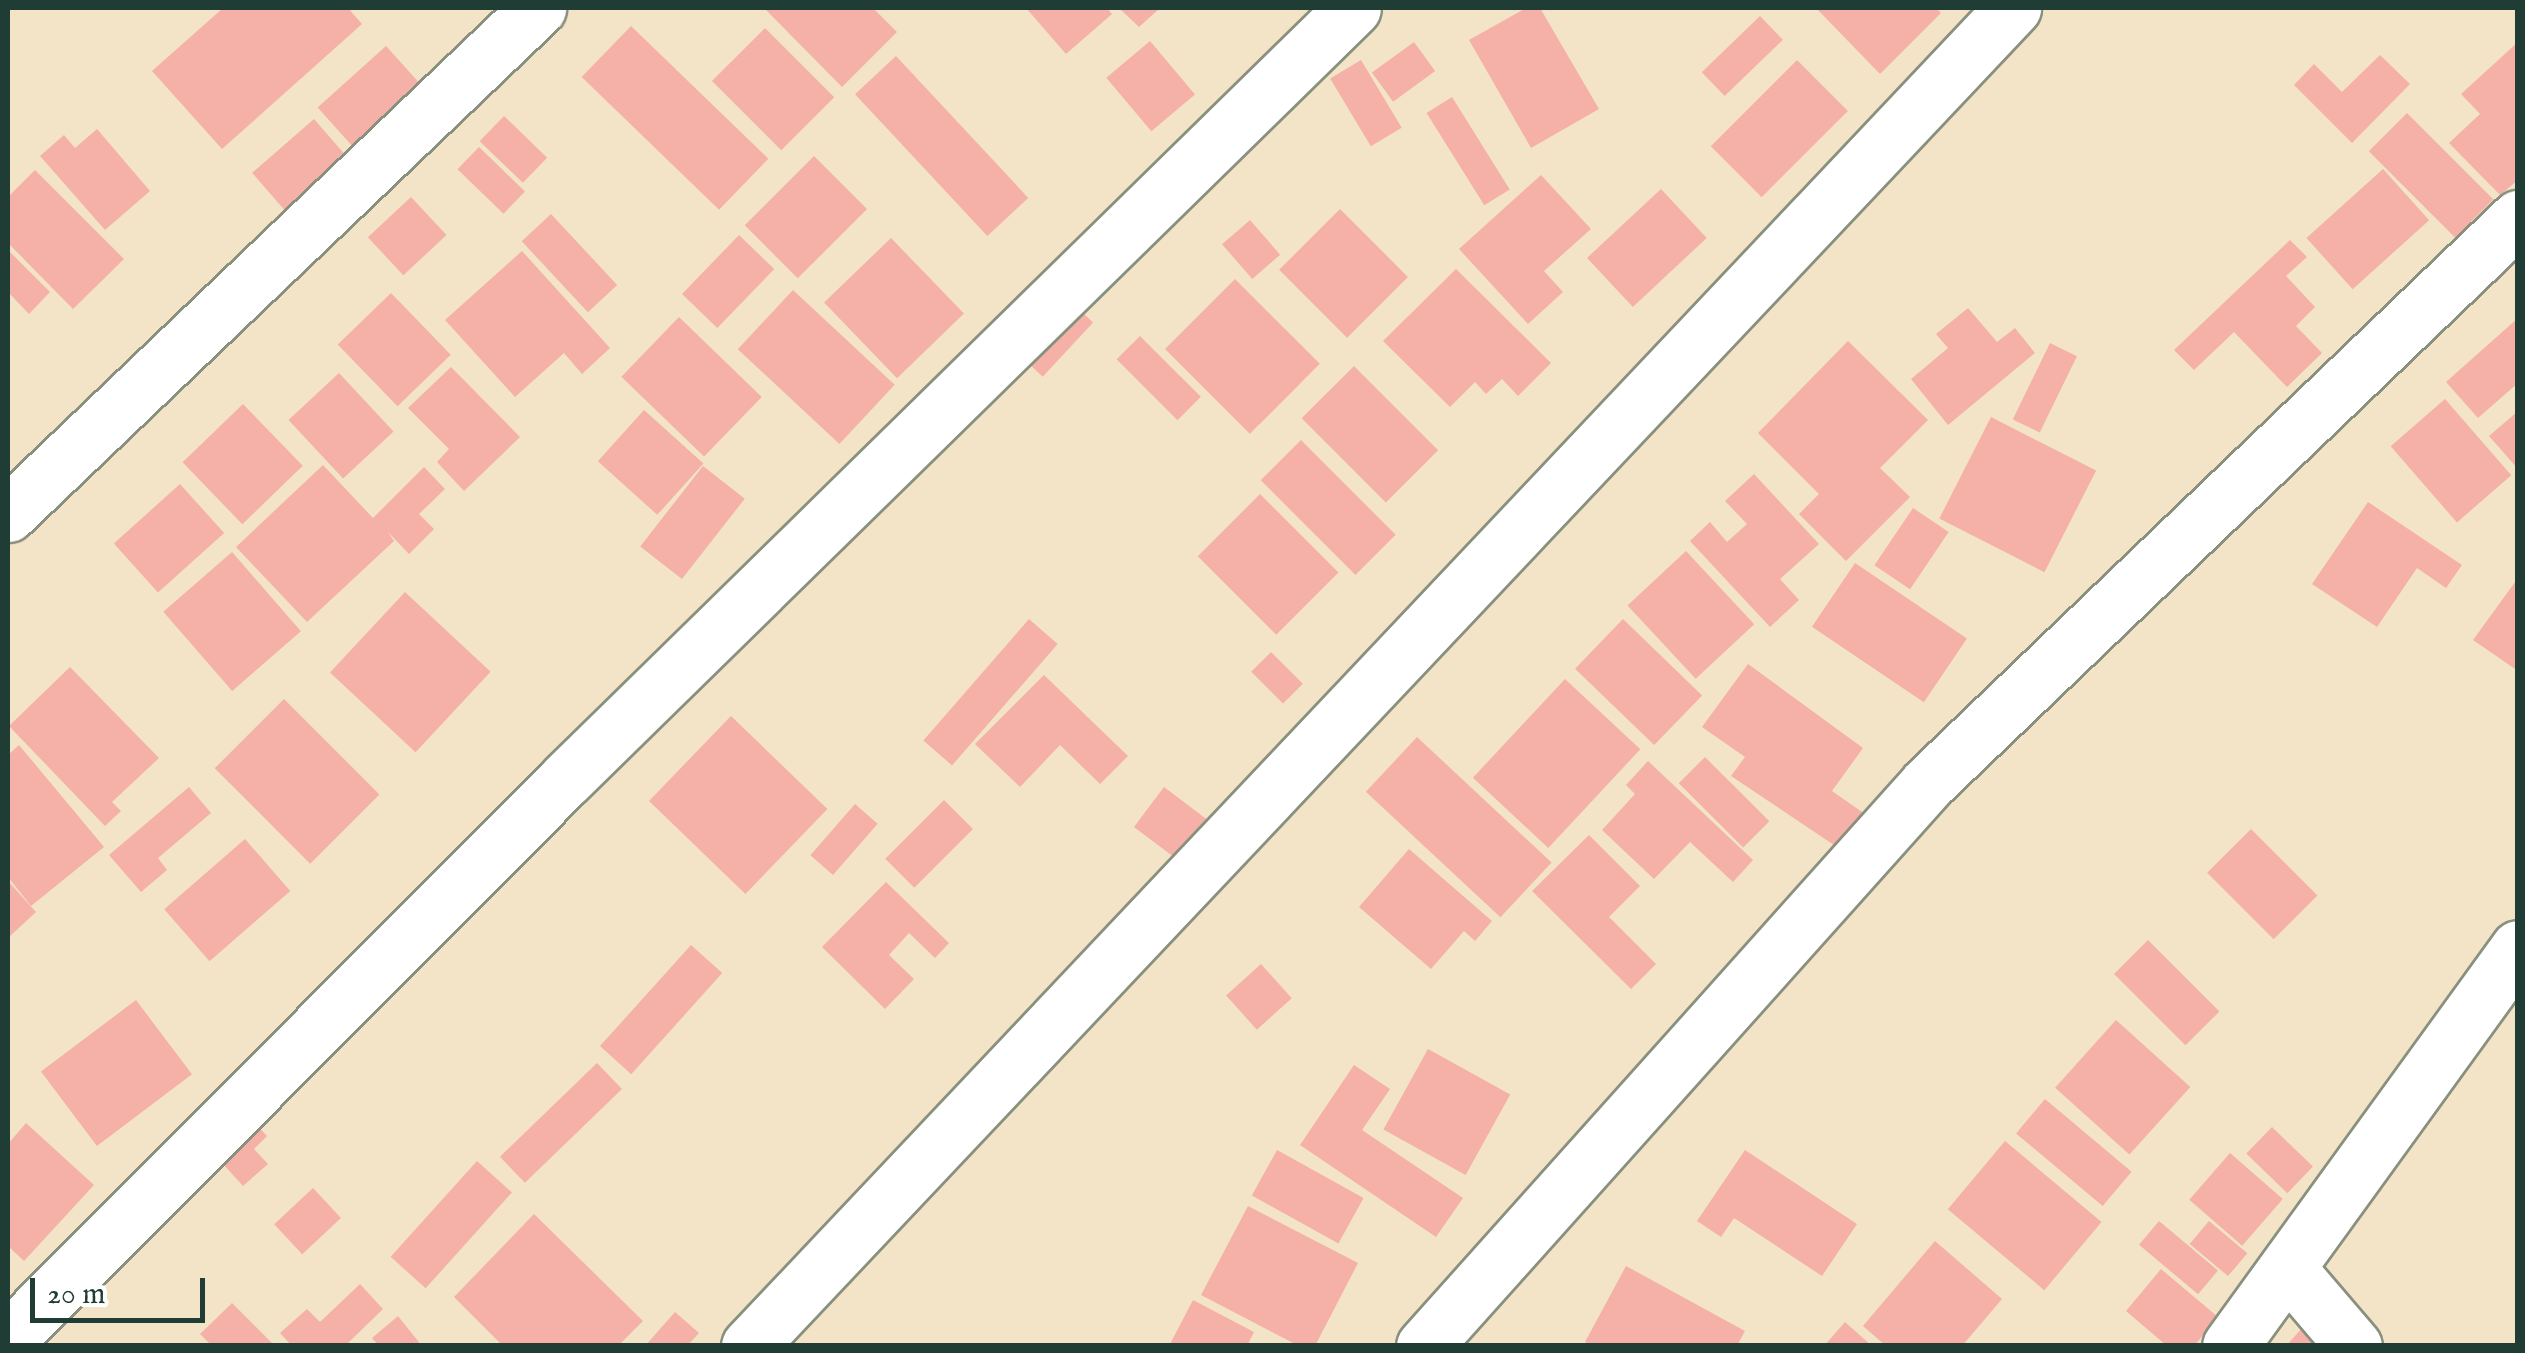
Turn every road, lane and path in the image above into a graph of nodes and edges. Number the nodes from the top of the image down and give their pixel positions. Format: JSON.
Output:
{"nodes":[{"id":1,"x":538,"y":8,"type":"edge"},
{"id":2,"x":1353,"y":8,"type":"edge"},
{"id":3,"x":2013,"y":8,"type":"edge"},
{"id":4,"x":2518,"y":218,"type":"edge"},
{"id":5,"x":8,"y":514,"type":"edge"},
{"id":6,"x":2518,"y":948,"type":"edge"},
{"id":7,"x":2289,"y":1270,"type":"junction"},
{"id":8,"x":8,"y":1339,"type":"edge"},
{"id":9,"x":749,"y":1346,"type":"edge"},
{"id":10,"x":1424,"y":1346,"type":"edge"},
{"id":11,"x":2230,"y":1346,"type":"edge"},
{"id":12,"x":2354,"y":1346,"type":"edge"}],
"edges":[{"from":1,"to":5,"type":"street"},
{"from":2,"to":8,"type":"street"},
{"from":3,"to":9,"type":"street"},
{"from":4,"to":10,"type":"street"},
{"from":6,"to":7,"type":"street"},
{"from":7,"to":11,"type":"street"},
{"from":7,"to":12,"type":"street"}]}
